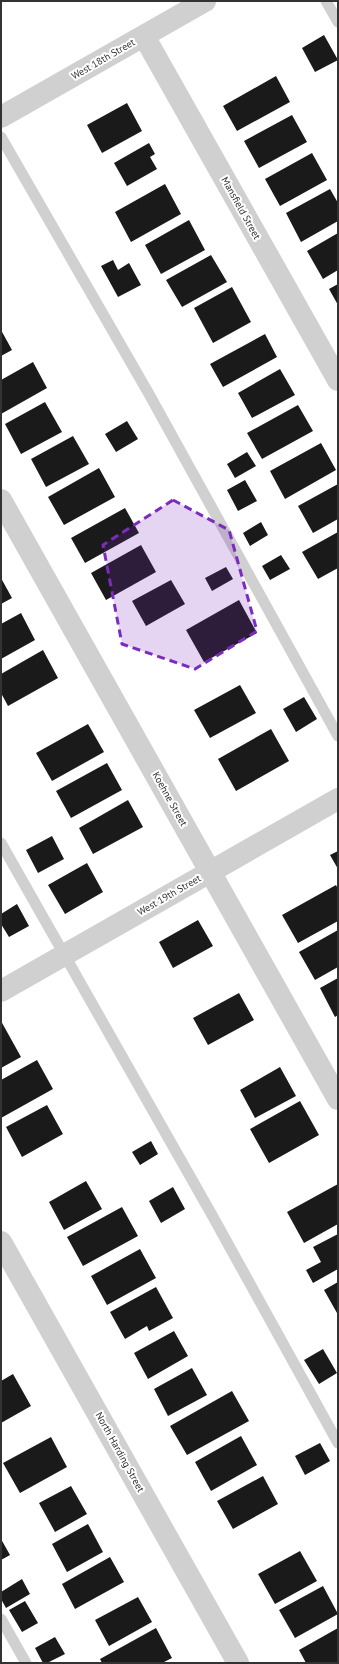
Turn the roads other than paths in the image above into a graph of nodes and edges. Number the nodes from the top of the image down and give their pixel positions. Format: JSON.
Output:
{"nodes":[{"id":1,"x":205,"y":1,"type":"edge"},
{"id":2,"x":326,"y":1,"type":"edge"},
{"id":3,"x":338,"y":22,"type":"edge"},
{"id":4,"x":144,"y":36,"type":"junction"},
{"id":5,"x":1,"y":117,"type":"edge"},
{"id":6,"x":1,"y":137,"type":"edge"},
{"id":7,"x":338,"y":380,"type":"edge"},
{"id":8,"x":1,"y":500,"type":"edge"},
{"id":9,"x":338,"y":736,"type":"edge"},
{"id":10,"x":338,"y":799,"type":"edge"},
{"id":11,"x":1,"y":843,"type":"edge"},
{"id":12,"x":210,"y":872,"type":"junction"},
{"id":13,"x":64,"y":955,"type":"junction"},
{"id":14,"x":1,"y":991,"type":"edge"},
{"id":15,"x":338,"y":1099,"type":"edge"},
{"id":16,"x":1,"y":1242,"type":"edge"},
{"id":17,"x":338,"y":1443,"type":"edge"},
{"id":18,"x":1,"y":1619,"type":"edge"},
{"id":19,"x":26,"y":1663,"type":"edge"},
{"id":20,"x":238,"y":1663,"type":"edge"}],
"edges":[{"from":1,"to":4,"type":"street","name":"West 18th Street"},
{"from":2,"to":3,"type":"lane"},
{"from":4,"to":5,"type":"street","name":"West 18th Street"},
{"from":4,"to":7,"type":"street","name":"Mansfield Street"},
{"from":6,"to":9,"type":"lane"},
{"from":8,"to":12,"type":"street","name":"Koehne Street"},
{"from":10,"to":12,"type":"street","name":"West 19th Street"},
{"from":11,"to":13,"type":"lane"},
{"from":12,"to":13,"type":"street","name":"West 19th Street"},
{"from":12,"to":15,"type":"street","name":"Koehne Street"},
{"from":13,"to":14,"type":"street","name":"West 19th Street"},
{"from":13,"to":17,"type":"lane"},
{"from":16,"to":20,"type":"street","name":"North Harding Street"},
{"from":18,"to":19,"type":"lane"}]}
